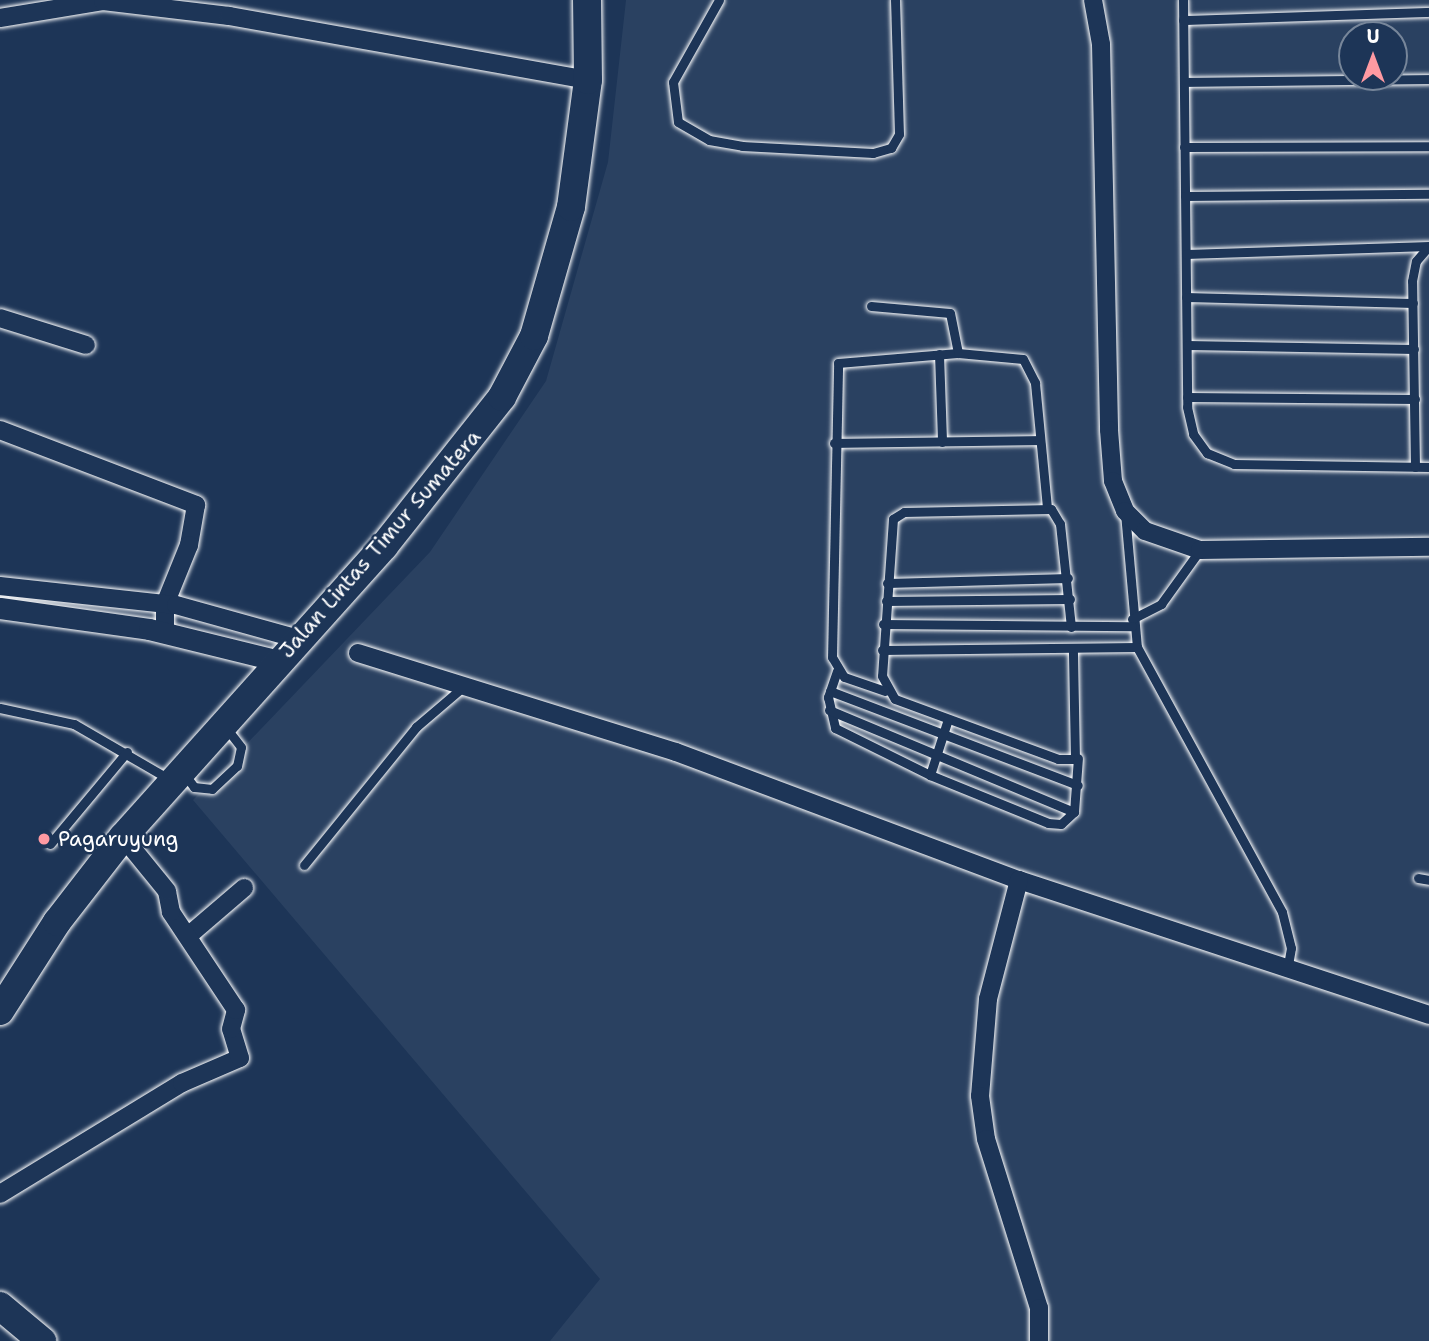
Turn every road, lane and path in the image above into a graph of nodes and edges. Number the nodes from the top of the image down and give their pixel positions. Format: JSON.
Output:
{"nodes":[{"id":1,"x":587,"y":0,"type":"edge"},
{"id":2,"x":719,"y":0,"type":"edge"},
{"id":3,"x":895,"y":0,"type":"edge"},
{"id":4,"x":1093,"y":0,"type":"edge"},
{"id":5,"x":1183,"y":0,"type":"edge"},
{"id":6,"x":103,"y":1,"type":"edge"},
{"id":7,"x":1429,"y":12,"type":"edge"},
{"id":8,"x":0,"y":18,"type":"edge"},
{"id":9,"x":1183,"y":20,"type":"junction"},
{"id":10,"x":1429,"y":79,"type":"edge"},
{"id":11,"x":588,"y":80,"type":"junction"},
{"id":12,"x":1184,"y":82,"type":"junction"},
{"id":13,"x":1429,"y":146,"type":"edge"},
{"id":14,"x":1184,"y":147,"type":"junction"},
{"id":15,"x":1429,"y":194,"type":"edge"},
{"id":16,"x":1185,"y":196,"type":"junction"},
{"id":17,"x":1429,"y":246,"type":"edge"},
{"id":18,"x":1186,"y":254,"type":"junction"},
{"id":19,"x":1186,"y":296,"type":"junction"},
{"id":20,"x":1413,"y":303,"type":"junction"},
{"id":21,"x":871,"y":306,"type":"dead end"},
{"id":22,"x":0,"y":318,"type":"edge"},
{"id":23,"x":86,"y":345,"type":"dead end"},
{"id":24,"x":1187,"y":345,"type":"junction"},
{"id":25,"x":1414,"y":349,"type":"junction"},
{"id":26,"x":958,"y":353,"type":"junction"},
{"id":27,"x":939,"y":354,"type":"junction"},
{"id":28,"x":1187,"y":397,"type":"junction"},
{"id":29,"x":1415,"y":399,"type":"junction"},
{"id":30,"x":0,"y":430,"type":"edge"},
{"id":31,"x":1040,"y":440,"type":"junction"},
{"id":32,"x":942,"y":442,"type":"junction"},
{"id":33,"x":834,"y":443,"type":"junction"},
{"id":34,"x":1415,"y":467,"type":"junction"},
{"id":35,"x":1429,"y":467,"type":"edge"},
{"id":36,"x":1047,"y":506,"type":"junction"},
{"id":37,"x":1125,"y":511,"type":"junction"},
{"id":38,"x":1429,"y":547,"type":"edge"},
{"id":39,"x":1200,"y":550,"type":"junction"},
{"id":40,"x":1068,"y":578,"type":"junction"},
{"id":41,"x":887,"y":583,"type":"junction"},
{"id":42,"x":0,"y":586,"type":"edge"},
{"id":43,"x":1070,"y":598,"type":"junction"},
{"id":44,"x":886,"y":601,"type":"junction"},
{"id":45,"x":165,"y":604,"type":"junction"},
{"id":46,"x":0,"y":608,"type":"edge"},
{"id":47,"x":1132,"y":623,"type":"junction"},
{"id":48,"x":883,"y":624,"type":"junction"},
{"id":49,"x":1071,"y":627,"type":"junction"},
{"id":50,"x":165,"y":632,"type":"junction"},
{"id":51,"x":299,"y":639,"type":"junction"},
{"id":52,"x":1137,"y":647,"type":"junction"},
{"id":53,"x":882,"y":650,"type":"junction"},
{"id":54,"x":1073,"y":650,"type":"junction"},
{"id":55,"x":358,"y":653,"type":"dead end"},
{"id":56,"x":279,"y":661,"type":"junction"},
{"id":57,"x":838,"y":671,"type":"junction"},
{"id":58,"x":465,"y":685,"type":"junction"},
{"id":59,"x":830,"y":691,"type":"junction"},
{"id":60,"x":885,"y":691,"type":"junction"},
{"id":61,"x":0,"y":708,"type":"edge"},
{"id":62,"x":829,"y":710,"type":"junction"},
{"id":63,"x":948,"y":719,"type":"junction"},
{"id":64,"x":223,"y":724,"type":"junction"},
{"id":65,"x":943,"y":734,"type":"junction"},
{"id":66,"x":127,"y":752,"type":"junction"},
{"id":67,"x":937,"y":754,"type":"junction"},
{"id":68,"x":1078,"y":758,"type":"junction"},
{"id":69,"x":175,"y":774,"type":"junction"},
{"id":70,"x":930,"y":775,"type":"junction"},
{"id":71,"x":1078,"y":785,"type":"junction"},
{"id":72,"x":1074,"y":812,"type":"junction"},
{"id":73,"x":123,"y":837,"type":"junction"},
{"id":74,"x":50,"y":844,"type":"dead end"},
{"id":75,"x":304,"y":865,"type":"dead end"},
{"id":76,"x":1419,"y":878,"type":"dead end"},
{"id":77,"x":1019,"y":880,"type":"junction"},
{"id":78,"x":1429,"y":880,"type":"edge"},
{"id":79,"x":244,"y":888,"type":"dead end"},
{"id":80,"x":188,"y":936,"type":"junction"},
{"id":81,"x":1286,"y":972,"type":"junction"},
{"id":82,"x":3,"y":997,"type":"edge"},
{"id":83,"x":1429,"y":1016,"type":"edge"},
{"id":84,"x":0,"y":1194,"type":"edge"},
{"id":85,"x":0,"y":1306,"type":"edge"},
{"id":86,"x":43,"y":1341,"type":"edge"},
{"id":87,"x":1039,"y":1341,"type":"edge"}],
"edges":[{"from":1,"to":11,"type":"highway","name":"Jalan Lintas Timur Sumatera"},
{"from":2,"to":3,"type":"lane"},
{"from":4,"to":37,"type":"street"},
{"from":5,"to":9,"type":"lane"},
{"from":6,"to":8,"type":"street"},
{"from":6,"to":11,"type":"street"},
{"from":7,"to":9,"type":"lane"},
{"from":9,"to":12,"type":"lane"},
{"from":10,"to":12,"type":"lane"},
{"from":11,"to":51,"type":"highway","name":"Jalan Lintas Timur Sumatera"},
{"from":12,"to":14,"type":"lane"},
{"from":13,"to":14,"type":"lane"},
{"from":14,"to":16,"type":"lane"},
{"from":15,"to":16,"type":"lane"},
{"from":16,"to":18,"type":"lane"},
{"from":17,"to":18,"type":"lane"},
{"from":17,"to":20,"type":"lane"},
{"from":18,"to":19,"type":"lane"},
{"from":19,"to":20,"type":"lane"},
{"from":19,"to":24,"type":"lane"},
{"from":20,"to":25,"type":"lane"},
{"from":21,"to":26,"type":"lane"},
{"from":22,"to":23,"type":"street"},
{"from":24,"to":25,"type":"lane"},
{"from":24,"to":28,"type":"lane"},
{"from":25,"to":29,"type":"lane"},
{"from":26,"to":27,"type":"lane"},
{"from":26,"to":31,"type":"lane"},
{"from":27,"to":32,"type":"lane"},
{"from":27,"to":33,"type":"lane"},
{"from":28,"to":29,"type":"lane"},
{"from":28,"to":34,"type":"lane"},
{"from":29,"to":34,"type":"lane"},
{"from":30,"to":45,"type":"street"},
{"from":31,"to":32,"type":"lane"},
{"from":31,"to":36,"type":"lane"},
{"from":32,"to":33,"type":"lane"},
{"from":33,"to":57,"type":"lane"},
{"from":34,"to":35,"type":"lane"},
{"from":36,"to":40,"type":"lane"},
{"from":36,"to":41,"type":"lane"},
{"from":37,"to":39,"type":"street"},
{"from":37,"to":47,"type":"lane"},
{"from":38,"to":39,"type":"street"},
{"from":39,"to":47,"type":"lane"},
{"from":40,"to":41,"type":"lane"},
{"from":40,"to":43,"type":"lane"},
{"from":41,"to":44,"type":"lane"},
{"from":42,"to":45,"type":"street"},
{"from":43,"to":44,"type":"lane"},
{"from":43,"to":49,"type":"lane"},
{"from":44,"to":48,"type":"lane"},
{"from":45,"to":50,"type":"street"},
{"from":45,"to":51,"type":"street"},
{"from":46,"to":50,"type":"street"},
{"from":47,"to":49,"type":"lane"},
{"from":47,"to":52,"type":"lane"},
{"from":48,"to":49,"type":"lane"},
{"from":48,"to":53,"type":"lane"},
{"from":50,"to":56,"type":"street"},
{"from":51,"to":56,"type":"highway","name":"Jalan Lintas Timur Sumatera"},
{"from":52,"to":54,"type":"lane"},
{"from":52,"to":81,"type":"lane"},
{"from":53,"to":54,"type":"lane"},
{"from":53,"to":60,"type":"lane"},
{"from":54,"to":68,"type":"lane"},
{"from":55,"to":58,"type":"street"},
{"from":56,"to":64,"type":"highway","name":"Jalan Lintas Timur Sumatera"},
{"from":57,"to":59,"type":"lane"},
{"from":57,"to":60,"type":"lane"},
{"from":58,"to":75,"type":"lane"},
{"from":58,"to":77,"type":"street"},
{"from":59,"to":62,"type":"lane"},
{"from":59,"to":65,"type":"lane"},
{"from":60,"to":63,"type":"lane"},
{"from":61,"to":66,"type":"lane"},
{"from":62,"to":67,"type":"lane"},
{"from":62,"to":70,"type":"lane"},
{"from":63,"to":65,"type":"lane"},
{"from":63,"to":68,"type":"lane"},
{"from":64,"to":69,"type":"highway","name":"Jalan Lintas Timur Sumatera"},
{"from":64,"to":69,"type":"lane"},
{"from":65,"to":67,"type":"lane"},
{"from":65,"to":71,"type":"lane"},
{"from":66,"to":69,"type":"lane"},
{"from":66,"to":74,"type":"lane"},
{"from":67,"to":70,"type":"lane"},
{"from":67,"to":72,"type":"lane"},
{"from":68,"to":71,"type":"lane"},
{"from":69,"to":73,"type":"highway","name":"Jalan Lintas Timur Sumatera"},
{"from":70,"to":72,"type":"lane"},
{"from":71,"to":72,"type":"lane"},
{"from":73,"to":80,"type":"street"},
{"from":73,"to":82,"type":"highway","name":"Jalan Lintas Timur Sumatera"},
{"from":76,"to":78,"type":"lane"},
{"from":77,"to":81,"type":"street"},
{"from":77,"to":87,"type":"street"},
{"from":79,"to":80,"type":"street"},
{"from":80,"to":84,"type":"street"},
{"from":81,"to":83,"type":"street"},
{"from":85,"to":86,"type":"highway"}]}
